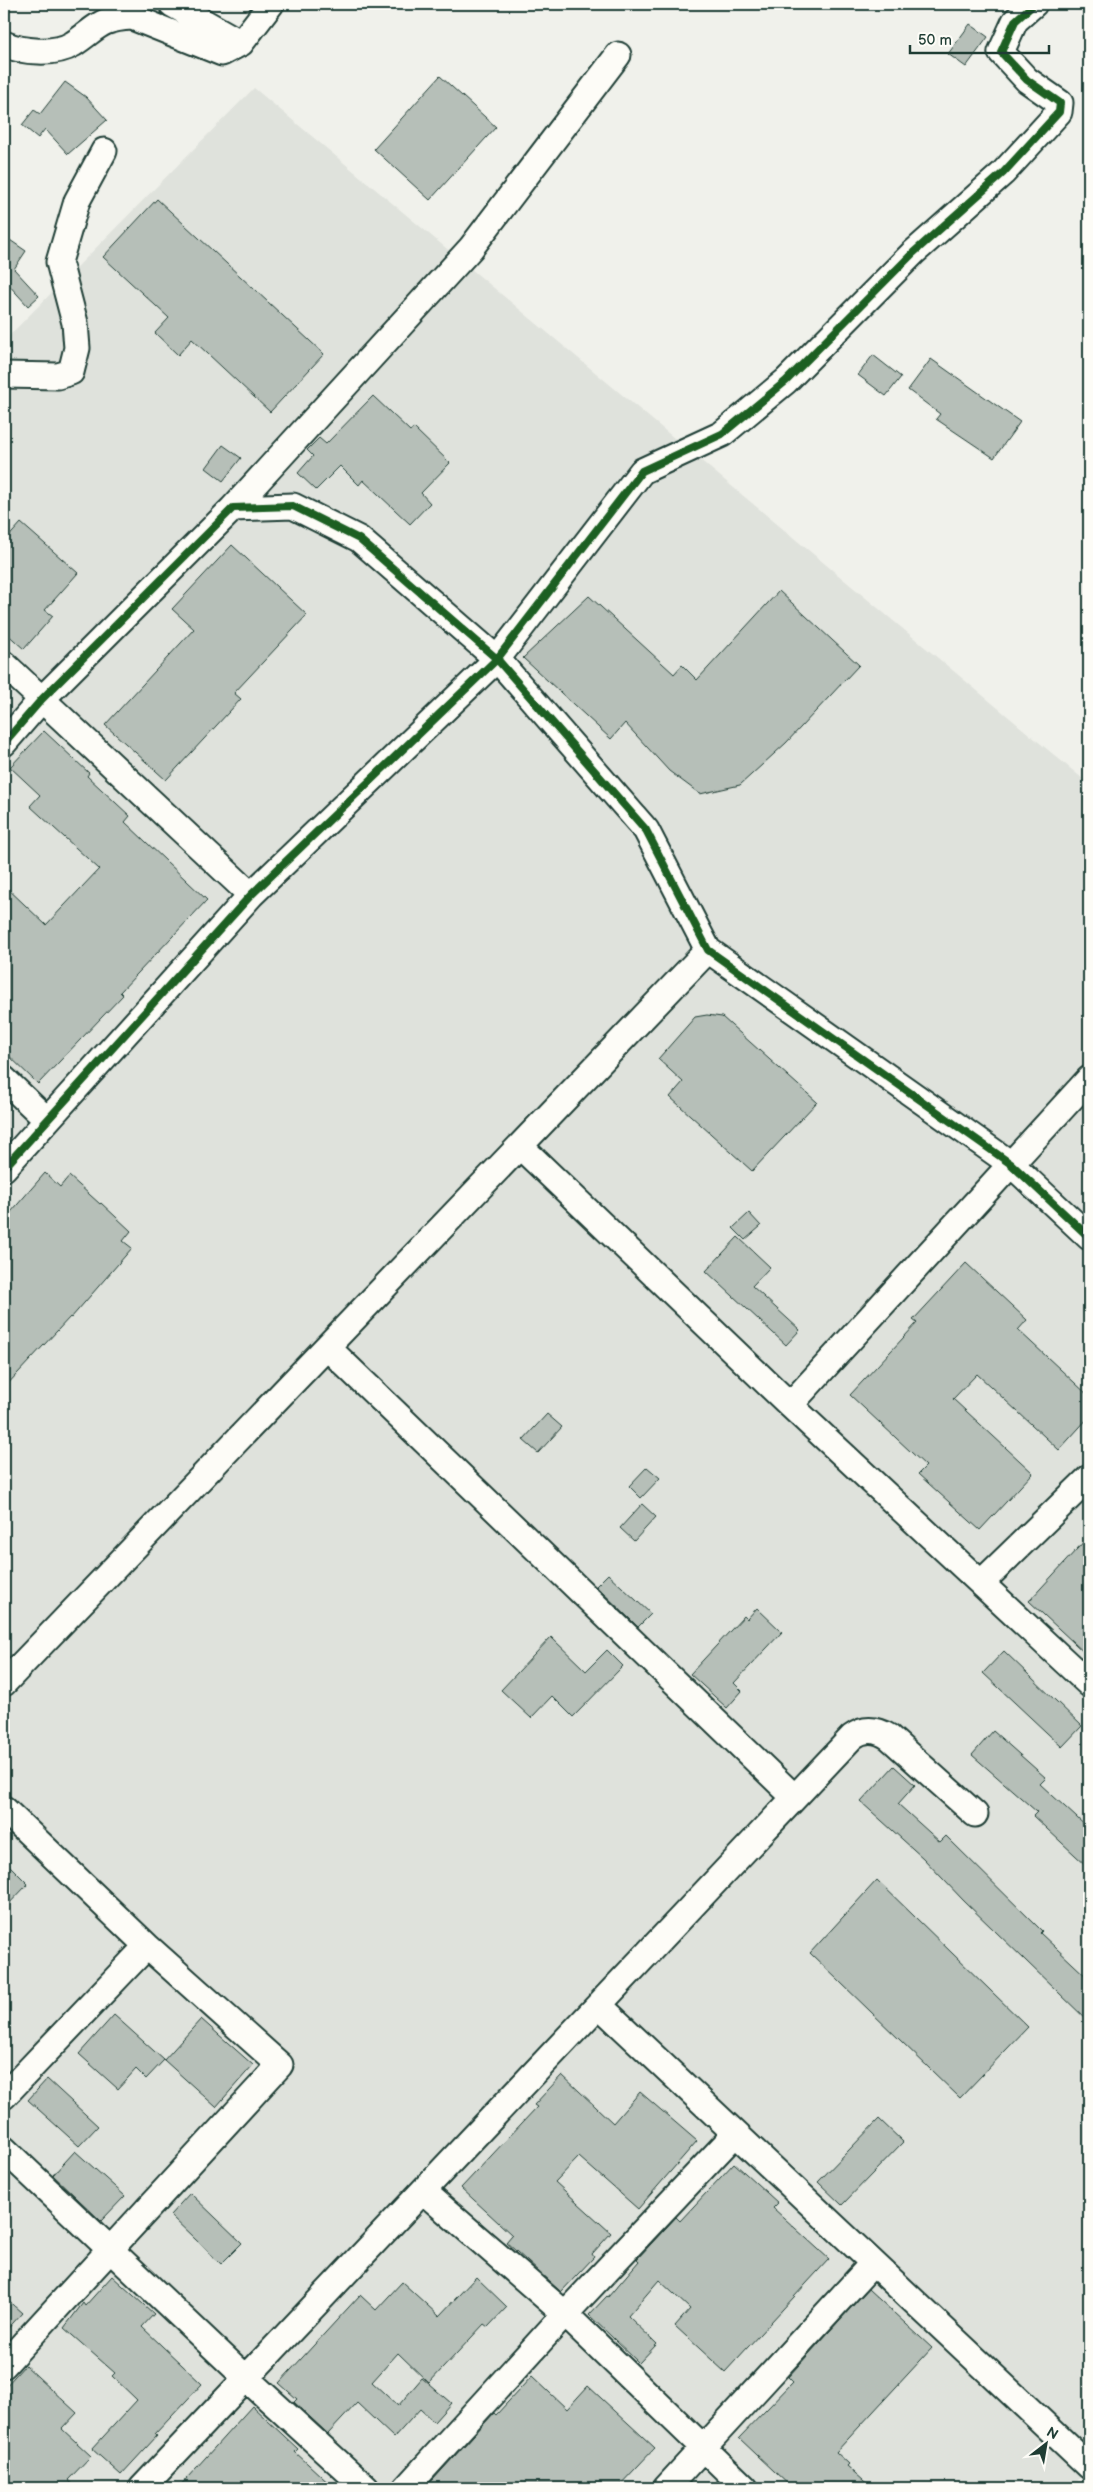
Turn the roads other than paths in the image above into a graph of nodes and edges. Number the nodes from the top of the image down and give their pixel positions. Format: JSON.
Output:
{"nodes":[{"id":1,"x":172,"y":4,"type":"edge"},
{"id":2,"x":271,"y":4,"type":"edge"},
{"id":3,"x":1034,"y":4,"type":"edge"},
{"id":4,"x":124,"y":10,"type":"edge"},
{"id":5,"x":241,"y":43,"type":"junction"},
{"id":6,"x":4,"y":44,"type":"edge"},
{"id":7,"x":618,"y":55,"type":"dead end"},
{"id":8,"x":104,"y":151,"type":"dead end"},
{"id":9,"x":4,"y":375,"type":"edge"},
{"id":10,"x":233,"y":508,"type":"junction"},
{"id":11,"x":497,"y":659,"type":"junction"},
{"id":12,"x":4,"y":664,"type":"edge"},
{"id":13,"x":42,"y":700,"type":"junction"},
{"id":14,"x":4,"y":743,"type":"edge"},
{"id":15,"x":251,"y":895,"type":"junction"},
{"id":16,"x":708,"y":950,"type":"junction"},
{"id":17,"x":4,"y":1079,"type":"edge"},
{"id":18,"x":1089,"y":1079,"type":"edge"},
{"id":19,"x":48,"y":1120,"type":"junction"},
{"id":20,"x":521,"y":1147,"type":"junction"},
{"id":21,"x":1011,"y":1164,"type":"junction"},
{"id":22,"x":4,"y":1168,"type":"edge"},
{"id":23,"x":1089,"y":1237,"type":"edge"},
{"id":24,"x":328,"y":1347,"type":"junction"},
{"id":25,"x":790,"y":1405,"type":"junction"},
{"id":26,"x":1089,"y":1478,"type":"edge"},
{"id":27,"x":981,"y":1583,"type":"junction"},
{"id":28,"x":4,"y":1683,"type":"edge"},
{"id":29,"x":1089,"y":1684,"type":"edge"},
{"id":30,"x":794,"y":1797,"type":"junction"},
{"id":31,"x":4,"y":1809,"type":"edge"},
{"id":32,"x":974,"y":1814,"type":"dead end"},
{"id":33,"x":147,"y":1946,"type":"junction"},
{"id":34,"x":598,"y":2005,"type":"junction"},
{"id":35,"x":4,"y":2096,"type":"edge"},
{"id":36,"x":735,"y":2134,"type":"junction"},
{"id":37,"x":4,"y":2149,"type":"edge"},
{"id":38,"x":423,"y":2191,"type":"junction"},
{"id":39,"x":110,"y":2250,"type":"junction"},
{"id":40,"x":873,"y":2263,"type":"junction"},
{"id":41,"x":565,"y":2314,"type":"junction"},
{"id":42,"x":4,"y":2364,"type":"edge"},
{"id":43,"x":246,"y":2378,"type":"junction"},
{"id":44,"x":702,"y":2449,"type":"junction"},
{"id":45,"x":1089,"y":2466,"type":"edge"},
{"id":46,"x":142,"y":2488,"type":"edge"},
{"id":47,"x":366,"y":2488,"type":"edge"},
{"id":48,"x":406,"y":2488,"type":"edge"},
{"id":49,"x":666,"y":2488,"type":"edge"},
{"id":50,"x":745,"y":2488,"type":"edge"}],
"edges":[{"from":1,"to":5,"type":"street"},
{"from":2,"to":5,"type":"street"},
{"from":3,"to":11,"type":"street"},
{"from":4,"to":5,"type":"street"},
{"from":4,"to":6,"type":"street"},
{"from":7,"to":10,"type":"street"},
{"from":8,"to":9,"type":"street"},
{"from":10,"to":11,"type":"street"},
{"from":10,"to":13,"type":"street"},
{"from":11,"to":15,"type":"street"},
{"from":11,"to":16,"type":"street"},
{"from":12,"to":13,"type":"street"},
{"from":13,"to":14,"type":"street"},
{"from":13,"to":15,"type":"street"},
{"from":15,"to":19,"type":"street"},
{"from":16,"to":20,"type":"street"},
{"from":16,"to":21,"type":"street"},
{"from":17,"to":19,"type":"street"},
{"from":18,"to":21,"type":"street"},
{"from":19,"to":22,"type":"street"},
{"from":20,"to":24,"type":"street"},
{"from":20,"to":25,"type":"street"},
{"from":21,"to":23,"type":"street"},
{"from":21,"to":25,"type":"street"},
{"from":24,"to":28,"type":"street"},
{"from":24,"to":30,"type":"street"},
{"from":25,"to":27,"type":"street"},
{"from":26,"to":27,"type":"street"},
{"from":27,"to":29,"type":"street"},
{"from":30,"to":32,"type":"street"},
{"from":30,"to":34,"type":"street"},
{"from":31,"to":33,"type":"street"},
{"from":33,"to":35,"type":"street"},
{"from":33,"to":39,"type":"street"},
{"from":34,"to":36,"type":"street"},
{"from":34,"to":38,"type":"street"},
{"from":36,"to":40,"type":"street"},
{"from":36,"to":41,"type":"street"},
{"from":37,"to":39,"type":"street"},
{"from":38,"to":41,"type":"street"},
{"from":38,"to":43,"type":"street"},
{"from":39,"to":42,"type":"street"},
{"from":39,"to":43,"type":"street"},
{"from":40,"to":44,"type":"street"},
{"from":40,"to":45,"type":"street"},
{"from":41,"to":44,"type":"street"},
{"from":41,"to":48,"type":"street"},
{"from":43,"to":46,"type":"street"},
{"from":43,"to":47,"type":"street"},
{"from":44,"to":49,"type":"street"},
{"from":44,"to":50,"type":"street"}]}
